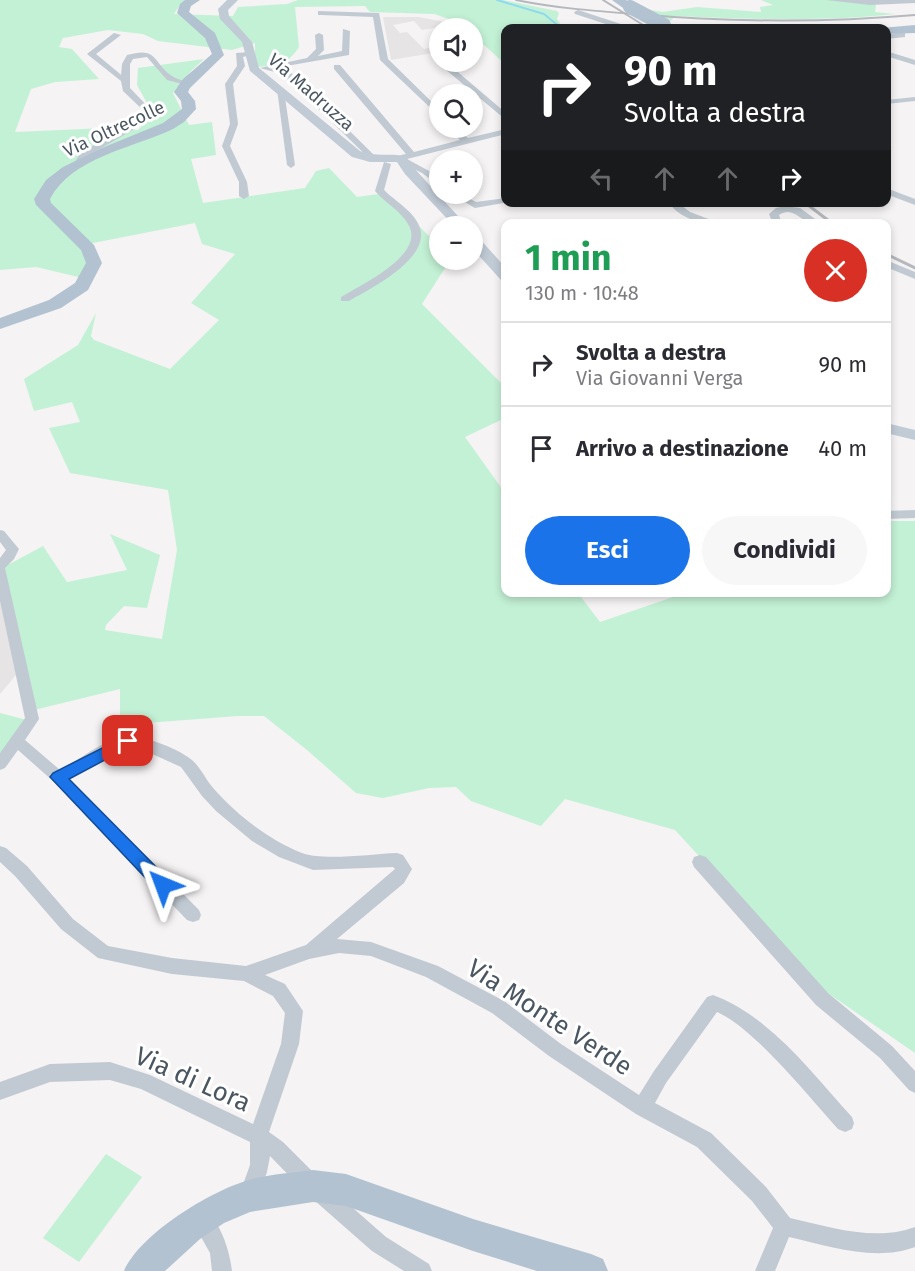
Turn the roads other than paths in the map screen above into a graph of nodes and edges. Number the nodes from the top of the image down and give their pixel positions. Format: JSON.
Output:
{"nodes":[{"id":1,"x":194,"y":0,"type":"edge"},
{"id":2,"x":233,"y":0,"type":"edge"},
{"id":3,"x":618,"y":0,"type":"edge"},
{"id":4,"x":830,"y":0,"type":"edge"},
{"id":5,"x":915,"y":1,"type":"edge"},
{"id":6,"x":578,"y":7,"type":"dead end"},
{"id":7,"x":321,"y":13,"type":"dead end"},
{"id":8,"x":615,"y":24,"type":"edge"},
{"id":9,"x":663,"y":24,"type":"edge"},
{"id":10,"x":915,"y":29,"type":"edge"},
{"id":11,"x":892,"y":30,"type":"edge"},
{"id":12,"x":346,"y":31,"type":"dead end"},
{"id":13,"x":117,"y":35,"type":"dead end"},
{"id":14,"x":319,"y":35,"type":"dead end"},
{"id":15,"x":891,"y":36,"type":"edge"},
{"id":16,"x":250,"y":54,"type":"junction"},
{"id":17,"x":891,"y":55,"type":"edge"},
{"id":18,"x":308,"y":61,"type":"junction"},
{"id":19,"x":915,"y":63,"type":"edge"},
{"id":20,"x":337,"y":67,"type":"dead end"},
{"id":21,"x":259,"y":68,"type":"junction"},
{"id":22,"x":454,"y":72,"type":"edge"},
{"id":23,"x":125,"y":80,"type":"junction"},
{"id":24,"x":186,"y":83,"type":"junction"},
{"id":25,"x":280,"y":92,"type":"junction"},
{"id":26,"x":915,"y":99,"type":"edge"},
{"id":27,"x":891,"y":101,"type":"edge"},
{"id":28,"x":429,"y":104,"type":"edge"},
{"id":29,"x":501,"y":114,"type":"edge"},
{"id":30,"x":501,"y":132,"type":"edge"},
{"id":31,"x":463,"y":138,"type":"edge"},
{"id":32,"x":466,"y":141,"type":"junction"},
{"id":33,"x":396,"y":162,"type":"junction"},
{"id":34,"x":78,"y":164,"type":"junction"},
{"id":35,"x":291,"y":165,"type":"dead end"},
{"id":36,"x":429,"y":174,"type":"edge"},
{"id":37,"x":891,"y":193,"type":"edge"},
{"id":38,"x":244,"y":196,"type":"dead end"},
{"id":39,"x":501,"y":202,"type":"edge"},
{"id":40,"x":915,"y":202,"type":"edge"},
{"id":41,"x":483,"y":204,"type":"edge"},
{"id":42,"x":684,"y":208,"type":"edge"},
{"id":43,"x":451,"y":216,"type":"edge"},
{"id":44,"x":701,"y":219,"type":"edge"},
{"id":45,"x":776,"y":219,"type":"edge"},
{"id":46,"x":810,"y":219,"type":"edge"},
{"id":47,"x":483,"y":251,"type":"edge"},
{"id":48,"x":891,"y":265,"type":"edge"},
{"id":49,"x":501,"y":271,"type":"edge"},
{"id":50,"x":915,"y":276,"type":"edge"},
{"id":51,"x":345,"y":299,"type":"dead end"},
{"id":52,"x":0,"y":324,"type":"edge"},
{"id":53,"x":891,"y":429,"type":"edge"},
{"id":54,"x":915,"y":435,"type":"edge"},
{"id":55,"x":915,"y":514,"type":"edge"},
{"id":56,"x":891,"y":515,"type":"edge"},
{"id":57,"x":0,"y":534,"type":"edge"},
{"id":58,"x":0,"y":568,"type":"edge"},
{"id":59,"x":17,"y":741,"type":"junction"},
{"id":60,"x":0,"y":764,"type":"edge"},
{"id":61,"x":58,"y":777,"type":"junction"},
{"id":62,"x":0,"y":853,"type":"edge"},
{"id":63,"x":699,"y":862,"type":"dead end"},
{"id":64,"x":193,"y":915,"type":"dead end"},
{"id":65,"x":309,"y":952,"type":"junction"},
{"id":66,"x":246,"y":974,"type":"junction"},
{"id":67,"x":915,"y":1084,"type":"edge"},
{"id":68,"x":0,"y":1091,"type":"edge"},
{"id":69,"x":642,"y":1108,"type":"junction"},
{"id":70,"x":845,"y":1123,"type":"dead end"},
{"id":71,"x":258,"y":1136,"type":"junction"},
{"id":72,"x":313,"y":1186,"type":"junction"},
{"id":73,"x":249,"y":1196,"type":"junction"},
{"id":74,"x":201,"y":1219,"type":"junction"},
{"id":75,"x":784,"y":1226,"type":"junction"},
{"id":76,"x":915,"y":1237,"type":"edge"},
{"id":77,"x":141,"y":1271,"type":"edge"},
{"id":78,"x":222,"y":1271,"type":"edge"},
{"id":79,"x":422,"y":1271,"type":"edge"},
{"id":80,"x":591,"y":1271,"type":"edge"},
{"id":81,"x":765,"y":1271,"type":"edge"}],
"edges":[{"from":1,"to":24,"type":"main road","name":"Via Oltrecolle"},
{"from":2,"to":16,"type":"street","name":"Via Madruzza"},
{"from":3,"to":9,"type":"main road","bridge":true},
{"from":4,"to":5,"type":"street"},
{"from":6,"to":8,"type":"street"},
{"from":7,"to":28,"type":"street"},
{"from":10,"to":11,"type":"main road"},
{"from":11,"to":15,"type":"street"},
{"from":12,"to":18,"type":"street"},
{"from":13,"to":23,"type":"street"},
{"from":14,"to":18,"type":"street"},
{"from":16,"to":21,"type":"street","name":"Via Madruzza"},
{"from":16,"to":38,"type":"street"},
{"from":17,"to":19,"type":"street"},
{"from":18,"to":21,"type":"street"},
{"from":20,"to":33,"type":"street"},
{"from":21,"to":25,"type":"street","name":"Via Madruzza"},
{"from":21,"to":33,"type":"street"},
{"from":22,"to":29,"type":"street"},
{"from":23,"to":24,"type":"street"},
{"from":23,"to":34,"type":"street"},
{"from":24,"to":34,"type":"main road","name":"Via Oltrecolle"},
{"from":25,"to":33,"type":"street","name":"Via Madruzza"},
{"from":25,"to":35,"type":"street"},
{"from":26,"to":27,"type":"street"},
{"from":30,"to":32,"type":"street"},
{"from":31,"to":32,"type":"street"},
{"from":32,"to":33,"type":"street"},
{"from":33,"to":36,"type":"street"},
{"from":33,"to":43,"type":"street"},
{"from":33,"to":51,"type":"street"},
{"from":34,"to":52,"type":"main road","name":"Via Oltrecolle"},
{"from":37,"to":40,"type":"street"},
{"from":39,"to":41,"type":"street"},
{"from":42,"to":44,"type":"street"},
{"from":45,"to":46,"type":"street"},
{"from":47,"to":49,"type":"street"},
{"from":48,"to":50,"type":"street"},
{"from":53,"to":54,"type":"street"},
{"from":55,"to":56,"type":"street"},
{"from":57,"to":58,"type":"street"},
{"from":58,"to":59,"type":"street"},
{"from":59,"to":60,"type":"street"},
{"from":59,"to":61,"type":"street"},
{"from":61,"to":64,"type":"street"},
{"from":61,"to":65,"type":"street"},
{"from":62,"to":66,"type":"street"},
{"from":63,"to":67,"type":"street"},
{"from":65,"to":66,"type":"street"},
{"from":65,"to":69,"type":"street","name":"Via Monte Verde"},
{"from":66,"to":71,"type":"street"},
{"from":68,"to":71,"type":"street","name":"Via di Lora"},
{"from":69,"to":70,"type":"street","name":"Via Monte Verde"},
{"from":69,"to":75,"type":"street","name":"Via Monte Verde"},
{"from":71,"to":72,"type":"street","name":"Via di Lora"},
{"from":71,"to":73,"type":"street"},
{"from":72,"to":73,"type":"main road"},
{"from":72,"to":79,"type":"street","name":"Via di Lora"},
{"from":72,"to":80,"type":"main road"},
{"from":73,"to":74,"type":"main road"},
{"from":74,"to":77,"type":"main road"},
{"from":74,"to":78,"type":"street"},
{"from":75,"to":76,"type":"street"},
{"from":75,"to":81,"type":"street"}]}
